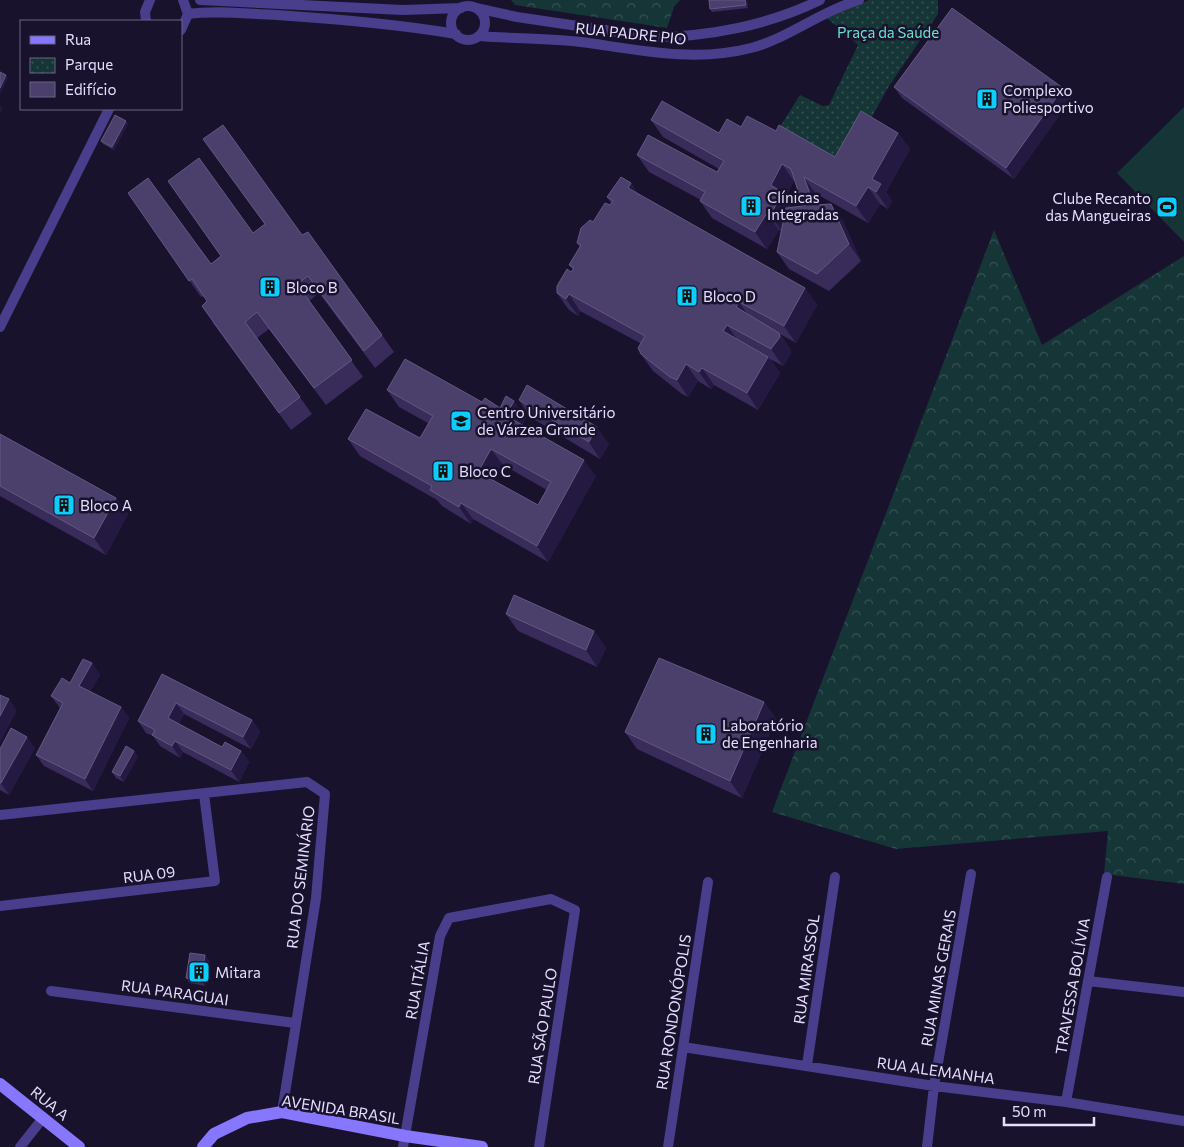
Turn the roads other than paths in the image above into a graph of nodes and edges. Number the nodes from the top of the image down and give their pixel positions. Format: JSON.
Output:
{"nodes":[{"id":1,"x":150,"y":0,"type":"edge"},
{"id":2,"x":183,"y":0,"type":"edge"},
{"id":3,"x":200,"y":0,"type":"edge"},
{"id":4,"x":820,"y":0,"type":"edge"},
{"id":5,"x":859,"y":0,"type":"edge"},
{"id":6,"x":461,"y":8,"type":"junction"},
{"id":7,"x":476,"y":8,"type":"junction"},
{"id":8,"x":188,"y":14,"type":"junction"},
{"id":9,"x":145,"y":20,"type":"edge"},
{"id":10,"x":182,"y":28,"type":"edge"},
{"id":11,"x":456,"y":34,"type":"junction"},
{"id":12,"x":479,"y":36,"type":"junction"},
{"id":13,"x":108,"y":110,"type":"edge"},
{"id":14,"x":0,"y":327,"type":"edge"},
{"id":15,"x":204,"y":794,"type":"junction"},
{"id":16,"x":0,"y":815,"type":"edge"},
{"id":17,"x":971,"y":874,"type":"dead end"},
{"id":18,"x":1106,"y":876,"type":"dead end"},
{"id":19,"x":835,"y":877,"type":"dead end"},
{"id":20,"x":708,"y":882,"type":"dead end"},
{"id":21,"x":0,"y":906,"type":"edge"},
{"id":22,"x":575,"y":910,"type":"joint"},
{"id":23,"x":1088,"y":982,"type":"junction"},
{"id":24,"x":51,"y":991,"type":"dead end"},
{"id":25,"x":1184,"y":992,"type":"edge"},
{"id":26,"x":295,"y":1023,"type":"junction"},
{"id":27,"x":683,"y":1047,"type":"junction"},
{"id":28,"x":807,"y":1065,"type":"junction"},
{"id":29,"x":0,"y":1084,"type":"edge"},
{"id":30,"x":934,"y":1086,"type":"junction"},
{"id":31,"x":1066,"y":1102,"type":"junction"},
{"id":32,"x":282,"y":1112,"type":"junction"},
{"id":33,"x":43,"y":1118,"type":"junction"},
{"id":34,"x":1184,"y":1121,"type":"edge"},
{"id":35,"x":404,"y":1142,"type":"edge"},
{"id":36,"x":20,"y":1147,"type":"edge"},
{"id":37,"x":79,"y":1147,"type":"edge"},
{"id":38,"x":203,"y":1147,"type":"edge"},
{"id":39,"x":482,"y":1147,"type":"edge"},
{"id":40,"x":539,"y":1147,"type":"edge"},
{"id":41,"x":668,"y":1147,"type":"edge"},
{"id":42,"x":927,"y":1147,"type":"edge"}],
"edges":[{"from":1,"to":9,"type":"street"},
{"from":2,"to":8,"type":"street"},
{"from":3,"to":6,"type":"street"},
{"from":4,"to":7,"type":"street","name":"RUA PADRE PIO"},
{"from":5,"to":12,"type":"street","name":"RUA PADRE PIO"},
{"from":6,"to":7,"type":"street"},
{"from":6,"to":11,"type":"street"},
{"from":7,"to":12,"type":"street"},
{"from":8,"to":10,"type":"street"},
{"from":8,"to":11,"type":"street"},
{"from":11,"to":12,"type":"street"},
{"from":13,"to":14,"type":"street"},
{"from":15,"to":16,"type":"street","name":"RUA DO SEMINÁRIO"},
{"from":15,"to":21,"type":"street","name":"RUA 09"},
{"from":15,"to":26,"type":"street","name":"RUA DO SEMINÁRIO"},
{"from":17,"to":30,"type":"street","name":"RUA MINAS GERAIS"},
{"from":18,"to":23,"type":"street","name":"TRAVESSA BOLÍVIA"},
{"from":19,"to":28,"type":"street","name":"RUA MIRASSOL"},
{"from":20,"to":27,"type":"street","name":"RUA RONDONÓPOLIS"},
{"from":22,"to":35,"type":"street","name":"RUA ITÁLIA"},
{"from":22,"to":40,"type":"street","name":"RUA SÃO PAULO"},
{"from":23,"to":25,"type":"street"},
{"from":23,"to":31,"type":"street","name":"TRAVESSA BOLÍVIA"},
{"from":24,"to":26,"type":"street","name":"RUA PARAGUAI"},
{"from":26,"to":32,"type":"street","name":"RUA DO SEMINÁRIO"},
{"from":27,"to":28,"type":"street","name":"RUA ALEMANHA"},
{"from":27,"to":41,"type":"street","name":"RUA RONDONÓPOLIS"},
{"from":28,"to":30,"type":"street","name":"RUA ALEMANHA"},
{"from":29,"to":33,"type":"street","name":"RUA A"},
{"from":30,"to":31,"type":"street","name":"RUA ALEMANHA"},
{"from":30,"to":42,"type":"street","name":"RUA MINAS GERAIS"},
{"from":31,"to":34,"type":"street","name":"RUA ALEMANHA"},
{"from":32,"to":35,"type":"street","name":"AVENIDA BRASIL"},
{"from":32,"to":38,"type":"street","name":"AVENIDA BRASIL"},
{"from":33,"to":36,"type":"street"},
{"from":33,"to":37,"type":"street","name":"RUA A"},
{"from":35,"to":39,"type":"street","name":"AVENIDA BRASIL"}]}
